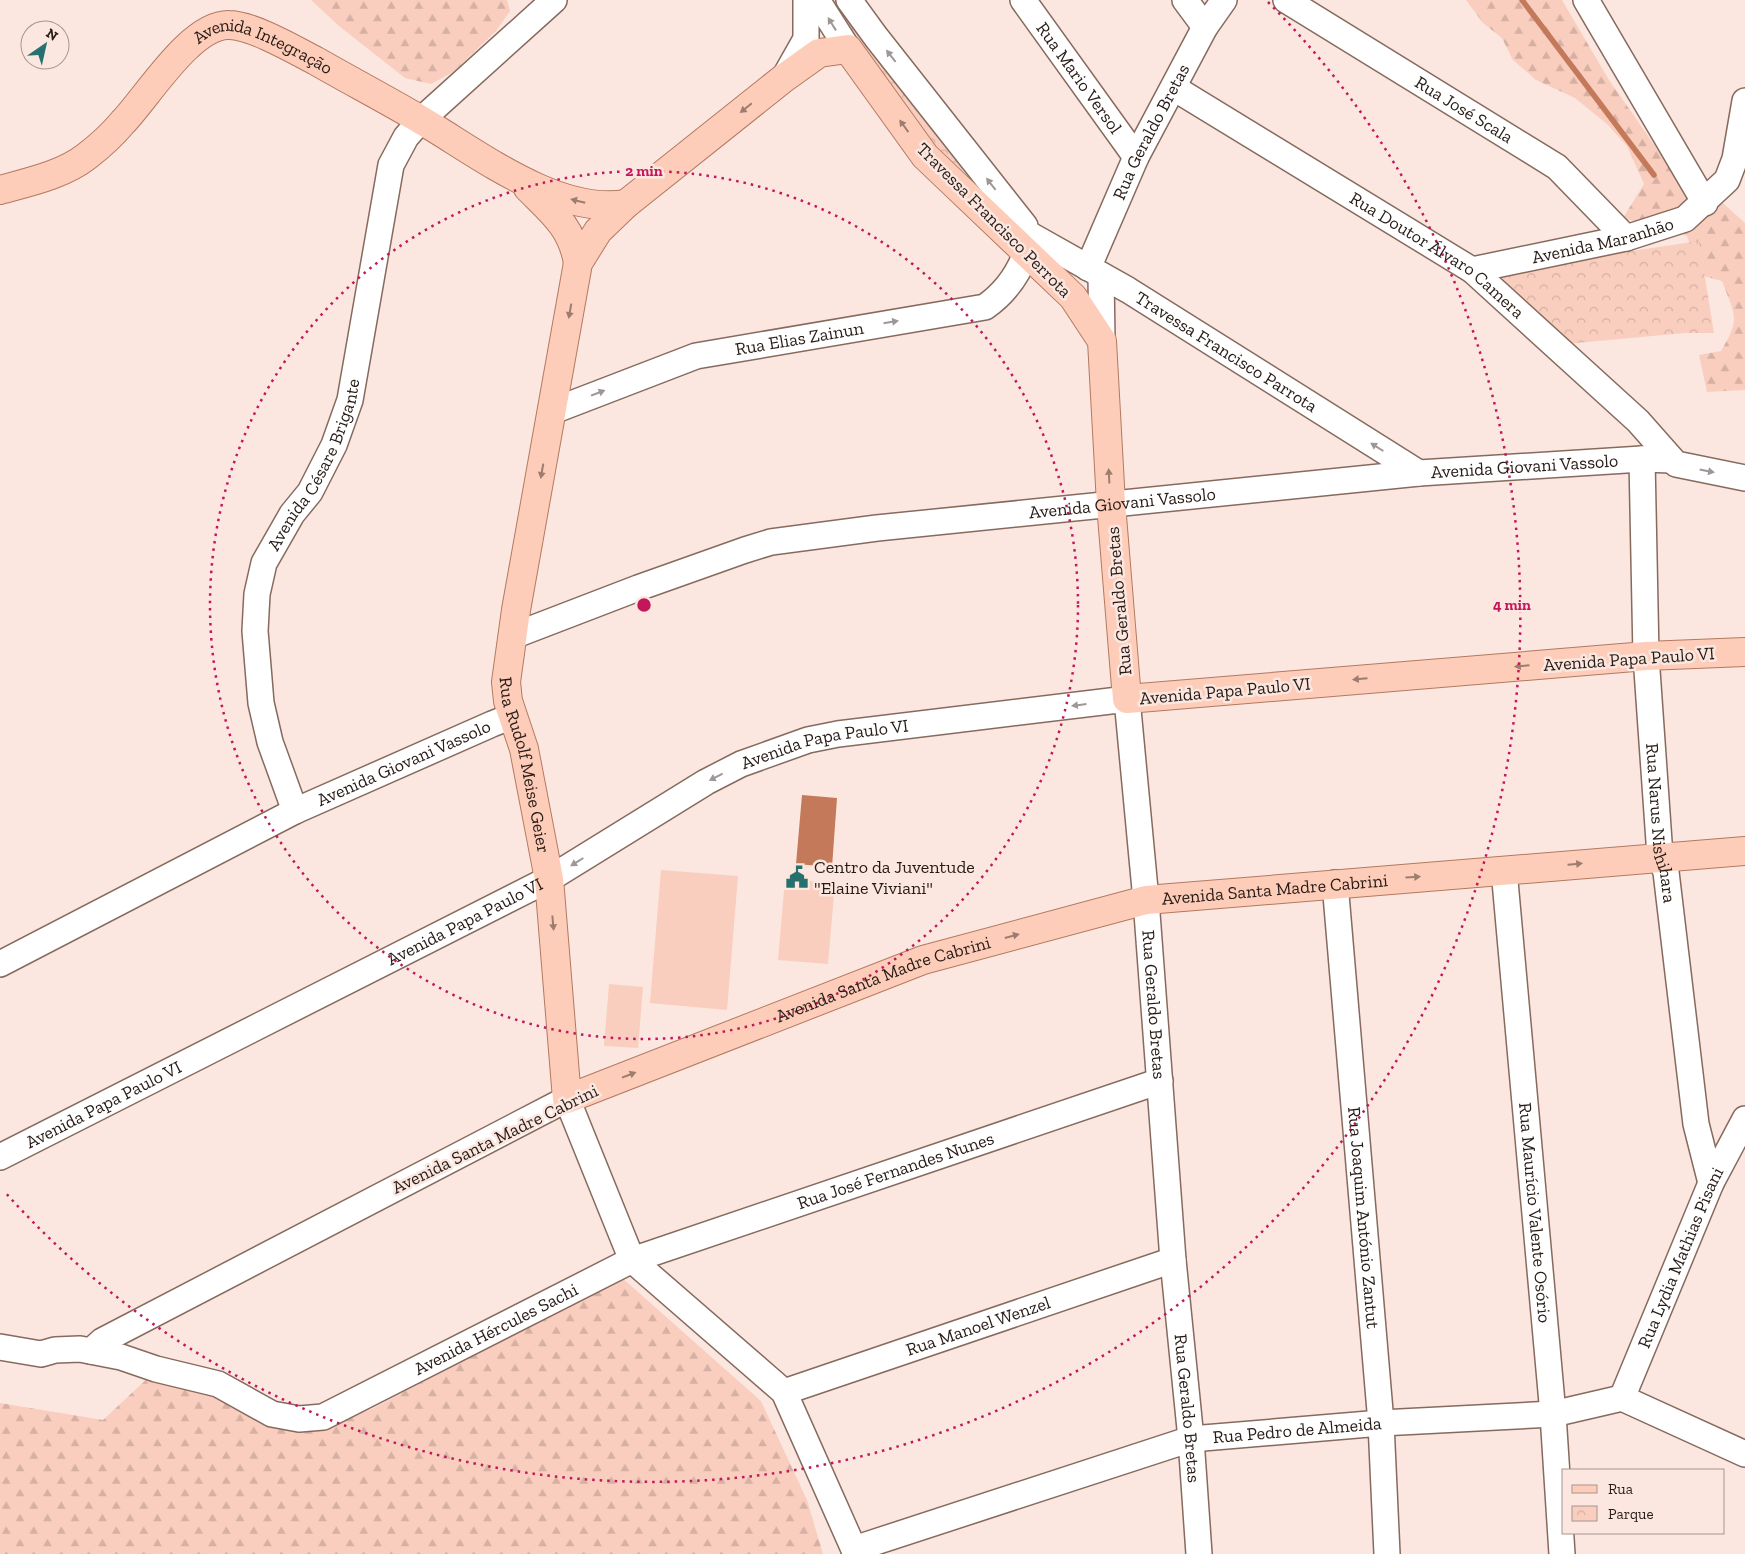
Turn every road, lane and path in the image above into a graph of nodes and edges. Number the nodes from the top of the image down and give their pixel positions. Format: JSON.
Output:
{"nodes":[{"id":1,"x":554,"y":0,"type":"edge"},
{"id":2,"x":806,"y":0,"type":"edge"},
{"id":3,"x":817,"y":0,"type":"edge"},
{"id":4,"x":850,"y":0,"type":"edge"},
{"id":5,"x":1023,"y":0,"type":"edge"},
{"id":6,"x":1185,"y":0,"type":"edge"},
{"id":7,"x":1224,"y":0,"type":"edge"},
{"id":8,"x":1286,"y":0,"type":"edge"},
{"id":9,"x":1586,"y":0,"type":"edge"},
{"id":10,"x":1205,"y":27,"type":"junction"},
{"id":11,"x":848,"y":49,"type":"junction"},
{"id":12,"x":784,"y":78,"type":"junction"},
{"id":13,"x":1174,"y":88,"type":"junction"},
{"id":14,"x":1745,"y":101,"type":"edge"},
{"id":15,"x":421,"y":120,"type":"junction"},
{"id":16,"x":1136,"y":157,"type":"junction"},
{"id":17,"x":522,"y":181,"type":"junction"},
{"id":18,"x":1736,"y":184,"type":"edge"},
{"id":19,"x":0,"y":190,"type":"edge"},
{"id":20,"x":1705,"y":203,"type":"junction"},
{"id":21,"x":626,"y":204,"type":"junction"},
{"id":22,"x":1626,"y":238,"type":"junction"},
{"id":23,"x":1029,"y":244,"type":"junction"},
{"id":24,"x":578,"y":263,"type":"junction"},
{"id":25,"x":1472,"y":270,"type":"junction"},
{"id":26,"x":1095,"y":272,"type":"junction"},
{"id":27,"x":1102,"y":341,"type":"junction"},
{"id":28,"x":553,"y":411,"type":"junction"},
{"id":29,"x":1642,"y":459,"type":"junction"},
{"id":30,"x":1672,"y":460,"type":"junction"},
{"id":31,"x":1418,"y":473,"type":"junction"},
{"id":32,"x":1745,"y":478,"type":"edge"},
{"id":33,"x":1110,"y":504,"type":"junction"},
{"id":34,"x":513,"y":636,"type":"junction"},
{"id":35,"x":1745,"y":652,"type":"edge"},
{"id":36,"x":1646,"y":656,"type":"junction"},
{"id":37,"x":1127,"y":699,"type":"junction"},
{"id":38,"x":512,"y":716,"type":"junction"},
{"id":39,"x":295,"y":812,"type":"junction"},
{"id":40,"x":1745,"y":851,"type":"edge"},
{"id":41,"x":1660,"y":856,"type":"junction"},
{"id":42,"x":1504,"y":870,"type":"junction"},
{"id":43,"x":549,"y":879,"type":"junction"},
{"id":44,"x":1335,"y":883,"type":"junction"},
{"id":45,"x":1146,"y":900,"type":"junction"},
{"id":46,"x":0,"y":964,"type":"edge"},
{"id":47,"x":1160,"y":1081,"type":"junction"},
{"id":48,"x":567,"y":1099,"type":"junction"},
{"id":49,"x":1745,"y":1119,"type":"edge"},
{"id":50,"x":0,"y":1157,"type":"edge"},
{"id":51,"x":1711,"y":1183,"type":"junction"},
{"id":52,"x":632,"y":1260,"type":"junction"},
{"id":53,"x":1173,"y":1260,"type":"junction"},
{"id":54,"x":0,"y":1347,"type":"edge"},
{"id":55,"x":91,"y":1351,"type":"junction"},
{"id":56,"x":784,"y":1392,"type":"junction"},
{"id":57,"x":1622,"y":1398,"type":"junction"},
{"id":58,"x":1553,"y":1414,"type":"junction"},
{"id":59,"x":1381,"y":1423,"type":"junction"},
{"id":60,"x":1191,"y":1439,"type":"junction"},
{"id":61,"x":1745,"y":1454,"type":"edge"},
{"id":62,"x":855,"y":1551,"type":"edge"},
{"id":63,"x":1198,"y":1554,"type":"edge"},
{"id":64,"x":1387,"y":1554,"type":"edge"},
{"id":65,"x":1562,"y":1554,"type":"edge"}],
"edges":[{"from":1,"to":15,"type":"street","name":"Avenida Césare Brigante"},
{"from":2,"to":12,"type":"street"},
{"from":11,"to":3,"type":"street","name":"Travessa Francisco Perrota","one_way":true},
{"from":23,"to":4,"type":"street","name":"Travessa Francisco Perrota","one_way":true},
{"from":5,"to":16,"type":"street","name":"Rua Mario Versol"},
{"from":6,"to":10,"type":"street"},
{"from":7,"to":10,"type":"street","name":"Rua Geraldo Bretas"},
{"from":8,"to":22,"type":"street","name":"Rua José Scala"},
{"from":9,"to":20,"type":"street"},
{"from":10,"to":13,"type":"street","name":"Rua Geraldo Bretas"},
{"from":11,"to":12,"type":"main road"},
{"from":23,"to":11,"type":"main road","name":"Travessa Francisco Perrota","one_way":true},
{"from":12,"to":21,"type":"main road","one_way":true},
{"from":13,"to":16,"type":"street","name":"Rua Geraldo Bretas"},
{"from":13,"to":25,"type":"street","name":"Rua Doutor Álvaro Camera"},
{"from":14,"to":18,"type":"street","name":"Avenida Maranhão"},
{"from":15,"to":17,"type":"main road","name":"Avenida Integração"},
{"from":15,"to":19,"type":"main road","name":"Avenida Integração"},
{"from":15,"to":39,"type":"street","name":"Avenida Césare Brigante"},
{"from":16,"to":26,"type":"street","name":"Rua Geraldo Bretas"},
{"from":21,"to":17,"type":"main road","name":"Avenida Integração","one_way":true},
{"from":17,"to":24,"type":"main road","name":"Avenida Integração"},
{"from":18,"to":20,"type":"street","name":"Avenida Maranhão"},
{"from":20,"to":22,"type":"street","name":"Avenida Maranhão"},
{"from":21,"to":24,"type":"main road"},
{"from":22,"to":25,"type":"street","name":"Avenida Maranhão"},
{"from":23,"to":26,"type":"street","name":"Travessa Francisco Parrota"},
{"from":23,"to":27,"type":"main road","name":"Travessa Francisco Perrota"},
{"from":28,"to":23,"type":"street","name":"Rua Elias Zainun","one_way":true},
{"from":24,"to":28,"type":"main road","name":"Rua Rudolf Meise Geier","one_way":true},
{"from":25,"to":30,"type":"street","name":"Rua Doutor Álvaro Camera"},
{"from":26,"to":27,"type":"street","name":"Rua Geraldo Bretas"},
{"from":31,"to":26,"type":"street","name":"Travessa Francisco Parrota","one_way":true},
{"from":33,"to":27,"type":"main road","name":"Rua Geraldo Bretas","one_way":true},
{"from":28,"to":34,"type":"main road","name":"Rua Rudolf Meise Geier","one_way":true},
{"from":29,"to":30,"type":"street","name":"Avenida Giovani Vassolo"},
{"from":29,"to":31,"type":"street","name":"Avenida Giovani Vassolo"},
{"from":29,"to":36,"type":"street","name":"Rua Narus Nishihara"},
{"from":30,"to":32,"type":"street","name":"Avenida Giovani Vassolo","one_way":true},
{"from":31,"to":33,"type":"street","name":"Avenida Giovani Vassolo"},
{"from":33,"to":34,"type":"street","name":"Avenida Giovani Vassolo"},
{"from":33,"to":37,"type":"main road","name":"Rua Geraldo Bretas"},
{"from":34,"to":38,"type":"main road","name":"Rua Rudolf Meise Geier"},
{"from":35,"to":36,"type":"main road","name":"Avenida Papa Paulo VI"},
{"from":36,"to":37,"type":"main road","name":"Avenida Papa Paulo VI","one_way":true},
{"from":36,"to":41,"type":"street","name":"Rua Narus Nishihara"},
{"from":37,"to":43,"type":"street","name":"Avenida Papa Paulo VI","one_way":true},
{"from":37,"to":45,"type":"street","name":"Rua Geraldo Bretas"},
{"from":38,"to":39,"type":"street","name":"Avenida Giovani Vassolo"},
{"from":38,"to":43,"type":"main road","name":"Rua Rudolf Meise Geier"},
{"from":39,"to":46,"type":"street","name":"Avenida Giovani Vassolo"},
{"from":40,"to":41,"type":"main road","name":"Avenida Santa Madre Cabrini"},
{"from":42,"to":41,"type":"main road","name":"Avenida Santa Madre Cabrini","one_way":true},
{"from":41,"to":51,"type":"street","name":"Rua Narus Nishihara"},
{"from":44,"to":42,"type":"main road","name":"Avenida Santa Madre Cabrini","one_way":true},
{"from":42,"to":58,"type":"street","name":"Rua Maurício Valente Osório"},
{"from":43,"to":48,"type":"main road","name":"Rua Rudolf Meise Geier","one_way":true},
{"from":43,"to":50,"type":"street","name":"Avenida Papa Paulo VI"},
{"from":44,"to":45,"type":"main road","name":"Avenida Santa Madre Cabrini"},
{"from":44,"to":59,"type":"street","name":"Rua Joaquim António Zantut"},
{"from":45,"to":47,"type":"street","name":"Rua Geraldo Bretas"},
{"from":48,"to":45,"type":"main road","name":"Avenida Santa Madre Cabrini","one_way":true},
{"from":47,"to":52,"type":"street","name":"Rua José Fernandes Nunes"},
{"from":47,"to":53,"type":"street","name":"Rua Geraldo Bretas"},
{"from":48,"to":52,"type":"street","name":"Rua Rudolf Meise Geier"},
{"from":48,"to":55,"type":"street","name":"Avenida Santa Madre Cabrini"},
{"from":49,"to":51,"type":"street","name":"Rua Lydia Mathias Pisani"},
{"from":51,"to":57,"type":"street","name":"Rua Lydia Mathias Pisani"},
{"from":52,"to":55,"type":"street","name":"Avenida Hércules Sachi"},
{"from":52,"to":56,"type":"street"},
{"from":53,"to":56,"type":"street","name":"Rua Manoel Wenzel"},
{"from":53,"to":60,"type":"street","name":"Rua Geraldo Bretas"},
{"from":54,"to":55,"type":"street","name":"Avenida Hércules Sachi"},
{"from":56,"to":62,"type":"street"},
{"from":57,"to":58,"type":"street","name":"Rua Pedro de Almeida"},
{"from":57,"to":61,"type":"street"},
{"from":58,"to":59,"type":"street","name":"Rua Pedro de Almeida"},
{"from":58,"to":65,"type":"street","name":"Rua Maurício Valente Osório"},
{"from":59,"to":60,"type":"street","name":"Rua Pedro de Almeida"},
{"from":59,"to":64,"type":"street","name":"Rua Joaquim António Zantut"},
{"from":60,"to":62,"type":"street","name":"Rua Pedro de Almeida"},
{"from":60,"to":63,"type":"street","name":"Rua Geraldo Bretas"}]}
